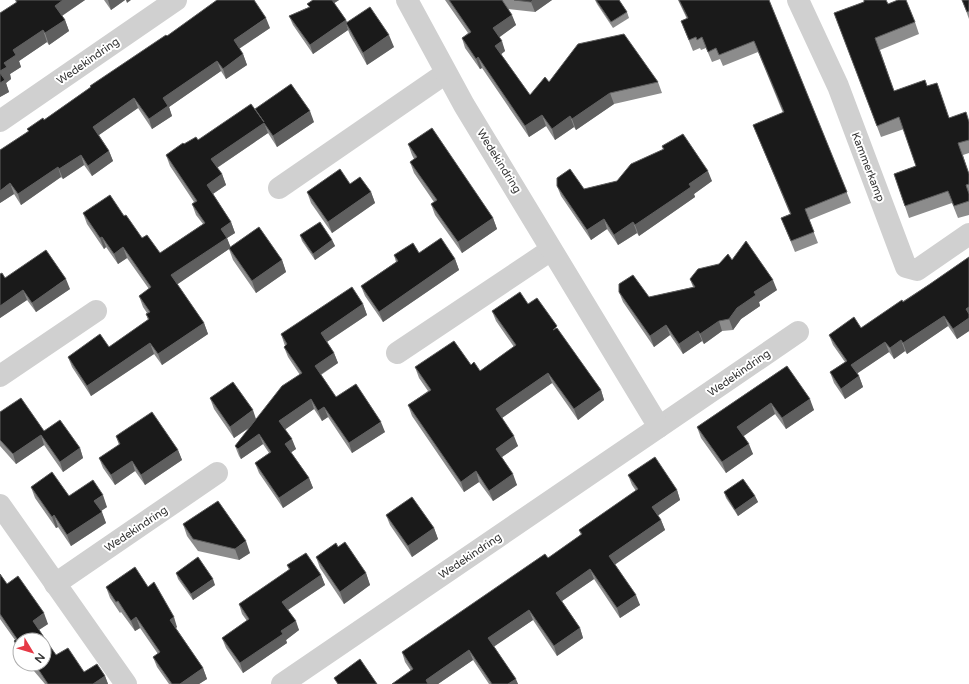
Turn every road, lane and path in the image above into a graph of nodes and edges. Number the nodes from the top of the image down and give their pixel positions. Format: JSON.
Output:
{"nodes":[{"id":1,"x":176,"y":0,"type":"edge"},
{"id":2,"x":407,"y":0,"type":"edge"},
{"id":3,"x":798,"y":0,"type":"edge"},
{"id":4,"x":446,"y":73,"type":"junction"},
{"id":5,"x":0,"y":121,"type":"edge"},
{"id":6,"x":279,"y":188,"type":"dead end"},
{"id":7,"x":969,"y":234,"type":"edge"},
{"id":8,"x":551,"y":250,"type":"junction"},
{"id":9,"x":96,"y":311,"type":"dead end"},
{"id":10,"x":798,"y":332,"type":"dead end"},
{"id":11,"x":397,"y":353,"type":"dead end"},
{"id":12,"x":0,"y":376,"type":"edge"},
{"id":13,"x":659,"y":428,"type":"junction"},
{"id":14,"x":218,"y":473,"type":"dead end"},
{"id":15,"x":0,"y":505,"type":"edge"},
{"id":16,"x":55,"y":584,"type":"junction"},
{"id":17,"x":126,"y":684,"type":"edge"},
{"id":18,"x":282,"y":684,"type":"edge"}],
"edges":[{"from":1,"to":5,"type":"street","name":"Wedekindring"},
{"from":2,"to":4,"type":"street","name":"Wedekindring"},
{"from":3,"to":7,"type":"street","name":"Kammerkamp"},
{"from":4,"to":6,"type":"street"},
{"from":4,"to":8,"type":"street","name":"Wedekindring"},
{"from":8,"to":11,"type":"street"},
{"from":8,"to":13,"type":"street","name":"Wedekindring"},
{"from":9,"to":12,"type":"street"},
{"from":10,"to":13,"type":"street","name":"Wedekindring"},
{"from":13,"to":18,"type":"street","name":"Wedekindring"},
{"from":14,"to":16,"type":"street","name":"Wedekindring"},
{"from":15,"to":16,"type":"street"},
{"from":16,"to":17,"type":"street"}]}
